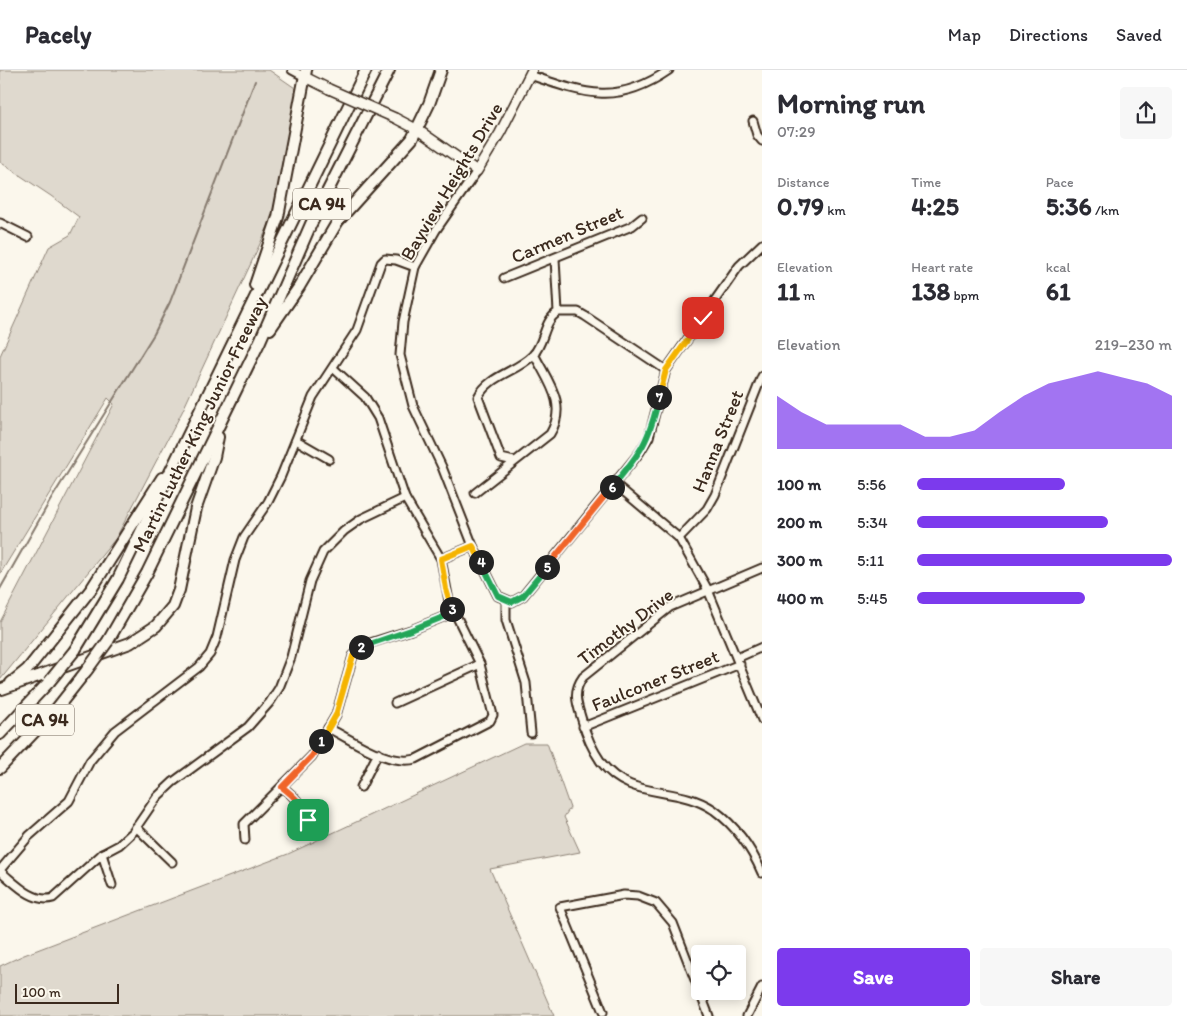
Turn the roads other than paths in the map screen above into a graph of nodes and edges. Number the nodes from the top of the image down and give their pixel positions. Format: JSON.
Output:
{"nodes":[{"id":1,"x":292,"y":70,"type":"edge"},
{"id":2,"x":366,"y":70,"type":"edge"},
{"id":3,"x":389,"y":70,"type":"edge"},
{"id":4,"x":441,"y":70,"type":"edge"},
{"id":5,"x":669,"y":70,"type":"edge"},
{"id":6,"x":531,"y":73,"type":"edge"},
{"id":7,"x":305,"y":74,"type":"edge"},
{"id":8,"x":753,"y":121,"type":"dead end"},
{"id":9,"x":418,"y":130,"type":"junction"},
{"id":10,"x":762,"y":141,"type":"edge"},
{"id":11,"x":477,"y":171,"type":"junction"},
{"id":12,"x":642,"y":218,"type":"dead end"},
{"id":13,"x":0,"y":223,"type":"edge"},
{"id":14,"x":28,"y":237,"type":"dead end"},
{"id":15,"x":762,"y":244,"type":"edge"},
{"id":16,"x":555,"y":259,"type":"junction"},
{"id":17,"x":415,"y":267,"type":"junction"},
{"id":18,"x":504,"y":278,"type":"dead end"},
{"id":19,"x":558,"y":312,"type":"junction"},
{"id":20,"x":239,"y":329,"type":"junction"},
{"id":21,"x":260,"y":341,"type":"junction"},
{"id":22,"x":534,"y":354,"type":"junction"},
{"id":23,"x":333,"y":368,"type":"junction"},
{"id":24,"x":666,"y":370,"type":"junction"},
{"id":25,"x":762,"y":376,"type":"edge"},
{"id":26,"x":220,"y":423,"type":"junction"},
{"id":27,"x":296,"y":440,"type":"junction"},
{"id":28,"x":180,"y":450,"type":"junction"},
{"id":29,"x":329,"y":459,"type":"dead end"},
{"id":30,"x":514,"y":461,"type":"junction"},
{"id":31,"x":615,"y":484,"type":"junction"},
{"id":32,"x":475,"y":493,"type":"dead end"},
{"id":33,"x":404,"y":498,"type":"junction"},
{"id":34,"x":679,"y":538,"type":"junction"},
{"id":35,"x":473,"y":546,"type":"junction"},
{"id":36,"x":441,"y":559,"type":"junction"},
{"id":37,"x":762,"y":568,"type":"edge"},
{"id":38,"x":708,"y":590,"type":"junction"},
{"id":39,"x":506,"y":601,"type":"junction"},
{"id":40,"x":453,"y":613,"type":"junction"},
{"id":41,"x":762,"y":647,"type":"edge"},
{"id":42,"x":738,"y":661,"type":"junction"},
{"id":43,"x":480,"y":664,"type":"junction"},
{"id":44,"x":1,"y":690,"type":"edge"},
{"id":45,"x":395,"y":703,"type":"dead end"},
{"id":46,"x":762,"y":720,"type":"edge"},
{"id":47,"x":583,"y":727,"type":"junction"},
{"id":48,"x":328,"y":728,"type":"junction"},
{"id":49,"x":531,"y":733,"type":"dead end"},
{"id":50,"x":0,"y":734,"type":"edge"},
{"id":51,"x":378,"y":753,"type":"junction"},
{"id":52,"x":0,"y":768,"type":"edge"},
{"id":53,"x":361,"y":786,"type":"dead end"},
{"id":54,"x":282,"y":787,"type":"junction"},
{"id":55,"x":308,"y":820,"type":"dead end"},
{"id":56,"x":136,"y":827,"type":"junction"},
{"id":57,"x":245,"y":840,"type":"dead end"},
{"id":58,"x":102,"y":854,"type":"junction"},
{"id":59,"x":172,"y":862,"type":"dead end"},
{"id":60,"x":0,"y":870,"type":"edge"},
{"id":61,"x":762,"y":873,"type":"edge"},
{"id":62,"x":112,"y":885,"type":"dead end"},
{"id":63,"x":760,"y":990,"type":"edge"},
{"id":64,"x":762,"y":1001,"type":"edge"},
{"id":65,"x":603,"y":1012,"type":"dead end"},
{"id":66,"x":709,"y":1016,"type":"edge"},
{"id":67,"x":747,"y":1016,"type":"edge"}],
"edges":[{"from":1,"to":7,"type":"street"},
{"from":2,"to":20,"type":"highway","name":"Martin Luther King Junior Freeway","number":"CA 94"},
{"from":3,"to":21,"type":"highway","name":"Martin Luther King Junior Freeway","number":"CA 94"},
{"from":4,"to":9,"type":"highway"},
{"from":5,"to":6,"type":"street"},
{"from":6,"to":11,"type":"main road","name":"Bayview Heights Drive"},
{"from":7,"to":9,"type":"main road","bridge":true},
{"from":7,"to":20,"type":"highway"},
{"from":8,"to":10,"type":"street"},
{"from":9,"to":11,"type":"main road"},
{"from":9,"to":21,"type":"highway"},
{"from":11,"to":17,"type":"street","name":"Bayview Heights Drive"},
{"from":12,"to":16,"type":"street","name":"Carmen Street"},
{"from":13,"to":14,"type":"street"},
{"from":15,"to":24,"type":"street"},
{"from":16,"to":18,"type":"street","name":"Carmen Street"},
{"from":16,"to":19,"type":"street"},
{"from":17,"to":23,"type":"street"},
{"from":17,"to":35,"type":"street","name":"Bayview Heights Drive"},
{"from":19,"to":22,"type":"street"},
{"from":19,"to":24,"type":"street"},
{"from":20,"to":28,"type":"highway","name":"Martin Luther King Junior Freeway","number":"CA 94"},
{"from":21,"to":26,"type":"highway","name":"Martin Luther King Junior Freeway","number":"CA 94"},
{"from":22,"to":30,"type":"street"},
{"from":22,"to":30,"type":"street"},
{"from":23,"to":27,"type":"street"},
{"from":23,"to":33,"type":"street"},
{"from":24,"to":31,"type":"street"},
{"from":25,"to":34,"type":"street","name":"Hanna Street"},
{"from":26,"to":44,"type":"highway"},
{"from":26,"to":52,"type":"highway","name":"Martin Luther King Junior Freeway","number":"CA 94","bridge":true},
{"from":27,"to":29,"type":"street"},
{"from":27,"to":60,"type":"street"},
{"from":28,"to":44,"type":"highway"},
{"from":28,"to":50,"type":"highway","name":"Martin Luther King Junior Freeway","number":"CA 94","bridge":true},
{"from":30,"to":32,"type":"street"},
{"from":31,"to":34,"type":"street"},
{"from":31,"to":39,"type":"street"},
{"from":33,"to":36,"type":"street"},
{"from":33,"to":56,"type":"street"},
{"from":34,"to":38,"type":"street"},
{"from":35,"to":36,"type":"street"},
{"from":35,"to":39,"type":"street","name":"Bayview Heights Drive"},
{"from":36,"to":40,"type":"street"},
{"from":37,"to":38,"type":"street","name":"Timothy Drive"},
{"from":38,"to":42,"type":"street"},
{"from":38,"to":47,"type":"street","name":"Timothy Drive"},
{"from":39,"to":49,"type":"street"},
{"from":40,"to":43,"type":"street"},
{"from":40,"to":48,"type":"street"},
{"from":41,"to":42,"type":"street","name":"Faulconer Street"},
{"from":42,"to":46,"type":"street"},
{"from":42,"to":47,"type":"street","name":"Faulconer Street"},
{"from":43,"to":45,"type":"street"},
{"from":43,"to":51,"type":"street"},
{"from":47,"to":61,"type":"street","name":"Timothy Drive"},
{"from":48,"to":51,"type":"street"},
{"from":48,"to":54,"type":"street"},
{"from":51,"to":53,"type":"street"},
{"from":54,"to":55,"type":"street"},
{"from":54,"to":57,"type":"street"},
{"from":56,"to":58,"type":"street"},
{"from":56,"to":59,"type":"street"},
{"from":58,"to":60,"type":"street"},
{"from":58,"to":62,"type":"street"},
{"from":63,"to":64,"type":"street"},
{"from":63,"to":67,"type":"street"},
{"from":65,"to":66,"type":"street"}]}
